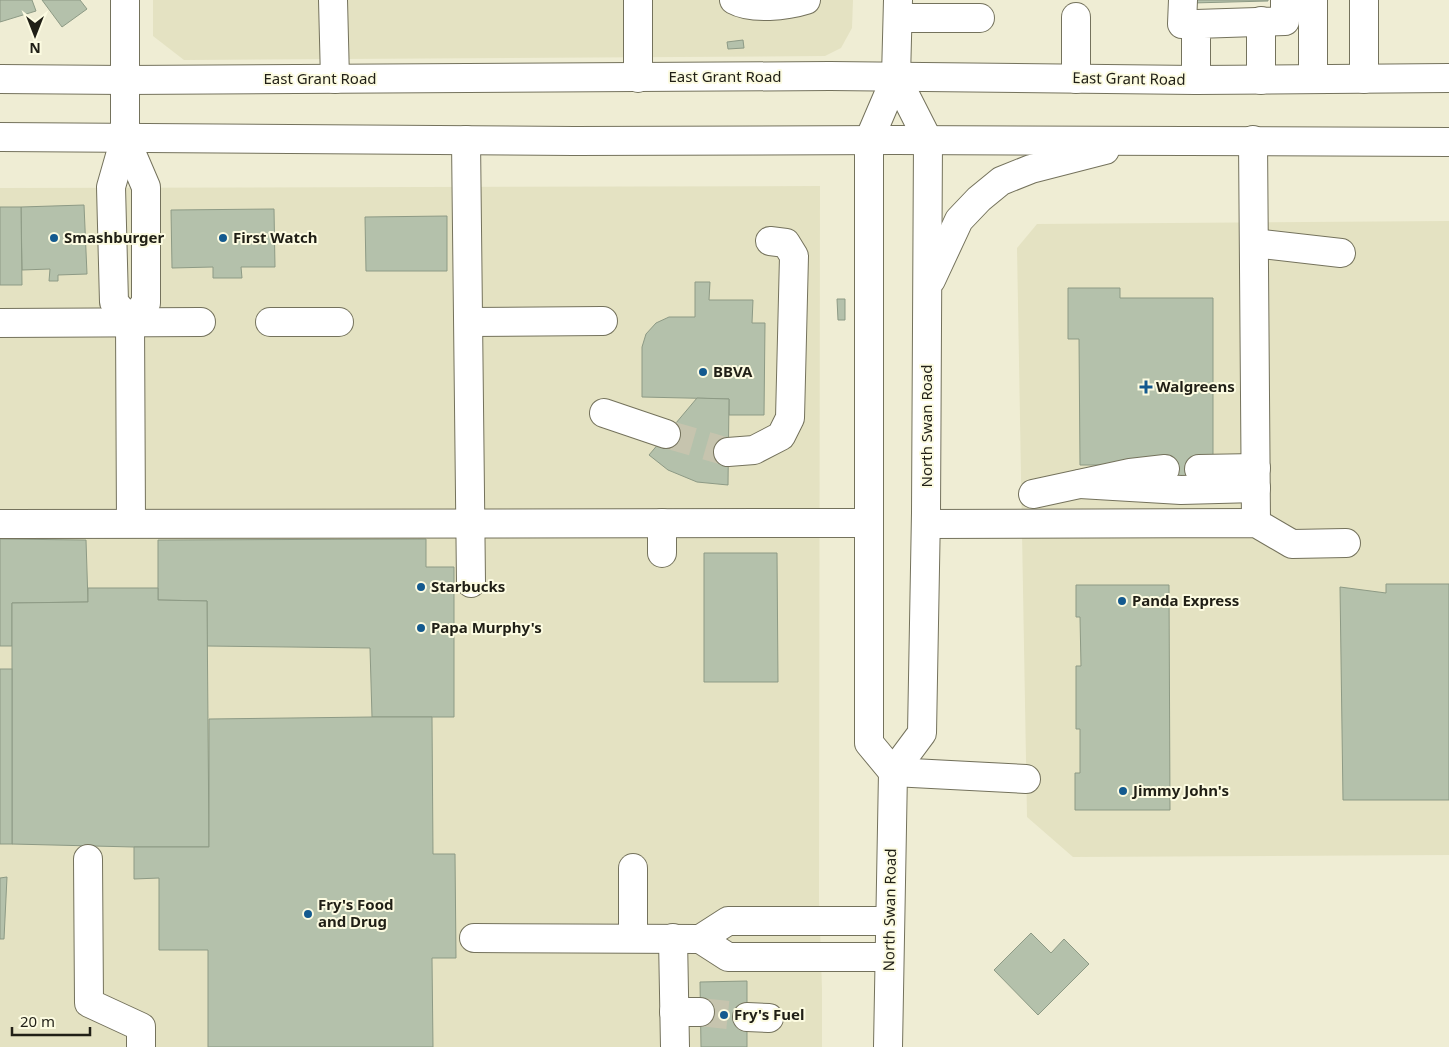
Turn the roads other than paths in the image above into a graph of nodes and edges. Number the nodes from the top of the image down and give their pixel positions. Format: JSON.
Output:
{"nodes":[{"id":1,"x":125,"y":0,"type":"edge"},
{"id":2,"x":333,"y":0,"type":"edge"},
{"id":3,"x":638,"y":0,"type":"edge"},
{"id":4,"x":734,"y":0,"type":"edge"},
{"id":5,"x":806,"y":0,"type":"edge"},
{"id":6,"x":1182,"y":0,"type":"edge"},
{"id":7,"x":1285,"y":0,"type":"edge"},
{"id":8,"x":1313,"y":0,"type":"edge"},
{"id":9,"x":1364,"y":0,"type":"edge"},
{"id":10,"x":898,"y":9,"type":"edge"},
{"id":11,"x":1076,"y":17,"type":"dead end"},
{"id":12,"x":980,"y":18,"type":"dead end"},
{"id":13,"x":1261,"y":21,"type":"junction"},
{"id":14,"x":1196,"y":24,"type":"junction"},
{"id":15,"x":896,"y":77,"type":"junction"},
{"id":16,"x":638,"y":78,"type":"junction"},
{"id":17,"x":1076,"y":78,"type":"junction"},
{"id":18,"x":1449,"y":78,"type":"edge"},
{"id":19,"x":0,"y":79,"type":"edge"},
{"id":20,"x":335,"y":79,"type":"junction"},
{"id":21,"x":1313,"y":79,"type":"junction"},
{"id":22,"x":1364,"y":79,"type":"junction"},
{"id":23,"x":125,"y":80,"type":"junction"},
{"id":24,"x":1196,"y":80,"type":"junction"},
{"id":25,"x":1261,"y":80,"type":"junction"},
{"id":26,"x":0,"y":137,"type":"edge"},
{"id":27,"x":125,"y":138,"type":"junction"},
{"id":28,"x":466,"y":140,"type":"junction"},
{"id":29,"x":869,"y":140,"type":"junction"},
{"id":30,"x":928,"y":140,"type":"junction"},
{"id":31,"x":1142,"y":140,"type":"junction"},
{"id":32,"x":1253,"y":140,"type":"junction"},
{"id":33,"x":1449,"y":142,"type":"edge"},
{"id":34,"x":770,"y":241,"type":"dead end"},
{"id":35,"x":1254,"y":243,"type":"junction"},
{"id":36,"x":1341,"y":252,"type":"dead end"},
{"id":37,"x":928,"y":288,"type":"junction"},
{"id":38,"x":130,"y":321,"type":"junction"},
{"id":39,"x":603,"y":321,"type":"dead end"},
{"id":40,"x":201,"y":322,"type":"dead end"},
{"id":41,"x":270,"y":322,"type":"dead end"},
{"id":42,"x":339,"y":322,"type":"dead end"},
{"id":43,"x":469,"y":322,"type":"junction"},
{"id":44,"x":0,"y":323,"type":"edge"},
{"id":45,"x":604,"y":413,"type":"dead end"},
{"id":46,"x":666,"y":434,"type":"tunnel mouth"},
{"id":47,"x":728,"y":452,"type":"tunnel mouth"},
{"id":48,"x":1166,"y":469,"type":"dead end"},
{"id":49,"x":1199,"y":469,"type":"dead end"},
{"id":50,"x":1256,"y":478,"type":"junction"},
{"id":51,"x":1080,"y":484,"type":"junction"},
{"id":52,"x":1033,"y":494,"type":"dead end"},
{"id":53,"x":131,"y":523,"type":"junction"},
{"id":54,"x":662,"y":523,"type":"junction"},
{"id":55,"x":869,"y":523,"type":"junction"},
{"id":56,"x":1256,"y":523,"type":"junction"},
{"id":57,"x":0,"y":524,"type":"edge"},
{"id":58,"x":471,"y":524,"type":"junction"},
{"id":59,"x":926,"y":524,"type":"junction"},
{"id":60,"x":1346,"y":543,"type":"dead end"},
{"id":61,"x":662,"y":553,"type":"dead end"},
{"id":62,"x":471,"y":583,"type":"dead end"},
{"id":63,"x":893,"y":772,"type":"junction"},
{"id":64,"x":1026,"y":779,"type":"dead end"},
{"id":65,"x":88,"y":859,"type":"dead end"},
{"id":66,"x":632,"y":868,"type":"dead end"},
{"id":67,"x":890,"y":921,"type":"junction"},
{"id":68,"x":474,"y":938,"type":"dead end"},
{"id":69,"x":632,"y":938,"type":"junction"},
{"id":70,"x":673,"y":938,"type":"junction"},
{"id":71,"x":700,"y":939,"type":"junction"},
{"id":72,"x":889,"y":957,"type":"junction"},
{"id":73,"x":141,"y":1047,"type":"edge"},
{"id":74,"x":675,"y":1047,"type":"edge"},
{"id":75,"x":888,"y":1047,"type":"edge"}],
"edges":[{"from":1,"to":23,"type":"main road"},
{"from":2,"to":20,"type":"main road"},
{"from":3,"to":16,"type":"main road"},
{"from":4,"to":5,"type":"main road"},
{"from":6,"to":14,"type":"main road"},
{"from":7,"to":13,"type":"main road"},
{"from":8,"to":21,"type":"main road"},
{"from":9,"to":22,"type":"main road"},
{"from":10,"to":12,"type":"main road"},
{"from":10,"to":15,"type":"main road","name":"North Swan Road"},
{"from":11,"to":17,"type":"main road"},
{"from":13,"to":14,"type":"main road"},
{"from":13,"to":25,"type":"main road"},
{"from":14,"to":24,"type":"main road"},
{"from":15,"to":16,"type":"main road","name":"East Grant Road"},
{"from":15,"to":17,"type":"main road","name":"East Grant Road"},
{"from":15,"to":29,"type":"main road","name":"North Swan Road"},
{"from":15,"to":30,"type":"main road","name":"North Swan Road"},
{"from":16,"to":20,"type":"main road","name":"East Grant Road"},
{"from":17,"to":24,"type":"main road","name":"East Grant Road"},
{"from":18,"to":22,"type":"main road","name":"East Grant Road"},
{"from":19,"to":23,"type":"main road","name":"East Grant Road"},
{"from":20,"to":23,"type":"main road","name":"East Grant Road"},
{"from":21,"to":22,"type":"main road","name":"East Grant Road"},
{"from":21,"to":25,"type":"main road","name":"East Grant Road"},
{"from":23,"to":27,"type":"main road"},
{"from":24,"to":25,"type":"main road","name":"East Grant Road"},
{"from":26,"to":27,"type":"main road"},
{"from":27,"to":28,"type":"main road"},
{"from":27,"to":38,"type":"main road"},
{"from":28,"to":29,"type":"main road"},
{"from":28,"to":43,"type":"main road"},
{"from":29,"to":30,"type":"main road"},
{"from":29,"to":55,"type":"main road","name":"North Swan Road"},
{"from":30,"to":31,"type":"main road"},
{"from":30,"to":37,"type":"main road","name":"North Swan Road"},
{"from":31,"to":32,"type":"main road"},
{"from":31,"to":37,"type":"main road"},
{"from":32,"to":33,"type":"main road"},
{"from":32,"to":35,"type":"main road"},
{"from":34,"to":47,"type":"main road"},
{"from":35,"to":36,"type":"main road"},
{"from":35,"to":50,"type":"main road"},
{"from":37,"to":59,"type":"main road","name":"North Swan Road"},
{"from":38,"to":40,"type":"main road"},
{"from":38,"to":44,"type":"main road"},
{"from":38,"to":53,"type":"main road"},
{"from":39,"to":43,"type":"main road"},
{"from":41,"to":42,"type":"main road"},
{"from":43,"to":58,"type":"main road"},
{"from":45,"to":46,"type":"main road"},
{"from":48,"to":51,"type":"main road"},
{"from":49,"to":50,"type":"main road"},
{"from":50,"to":51,"type":"main road"},
{"from":50,"to":56,"type":"main road"},
{"from":51,"to":52,"type":"main road"},
{"from":53,"to":57,"type":"main road"},
{"from":53,"to":58,"type":"main road"},
{"from":54,"to":55,"type":"main road"},
{"from":54,"to":58,"type":"main road"},
{"from":54,"to":61,"type":"main road"},
{"from":55,"to":63,"type":"main road","name":"North Swan Road"},
{"from":56,"to":59,"type":"main road"},
{"from":56,"to":60,"type":"main road"},
{"from":58,"to":62,"type":"main road"},
{"from":59,"to":63,"type":"main road","name":"North Swan Road"},
{"from":63,"to":64,"type":"main road"},
{"from":63,"to":67,"type":"main road","name":"North Swan Road"},
{"from":65,"to":73,"type":"main road"},
{"from":66,"to":69,"type":"main road"},
{"from":67,"to":71,"type":"main road"},
{"from":67,"to":72,"type":"main road","name":"North Swan Road"},
{"from":68,"to":69,"type":"main road"},
{"from":69,"to":70,"type":"main road"},
{"from":70,"to":71,"type":"main road"},
{"from":70,"to":74,"type":"main road"},
{"from":71,"to":72,"type":"main road"},
{"from":72,"to":75,"type":"main road","name":"North Swan Road"}]}
